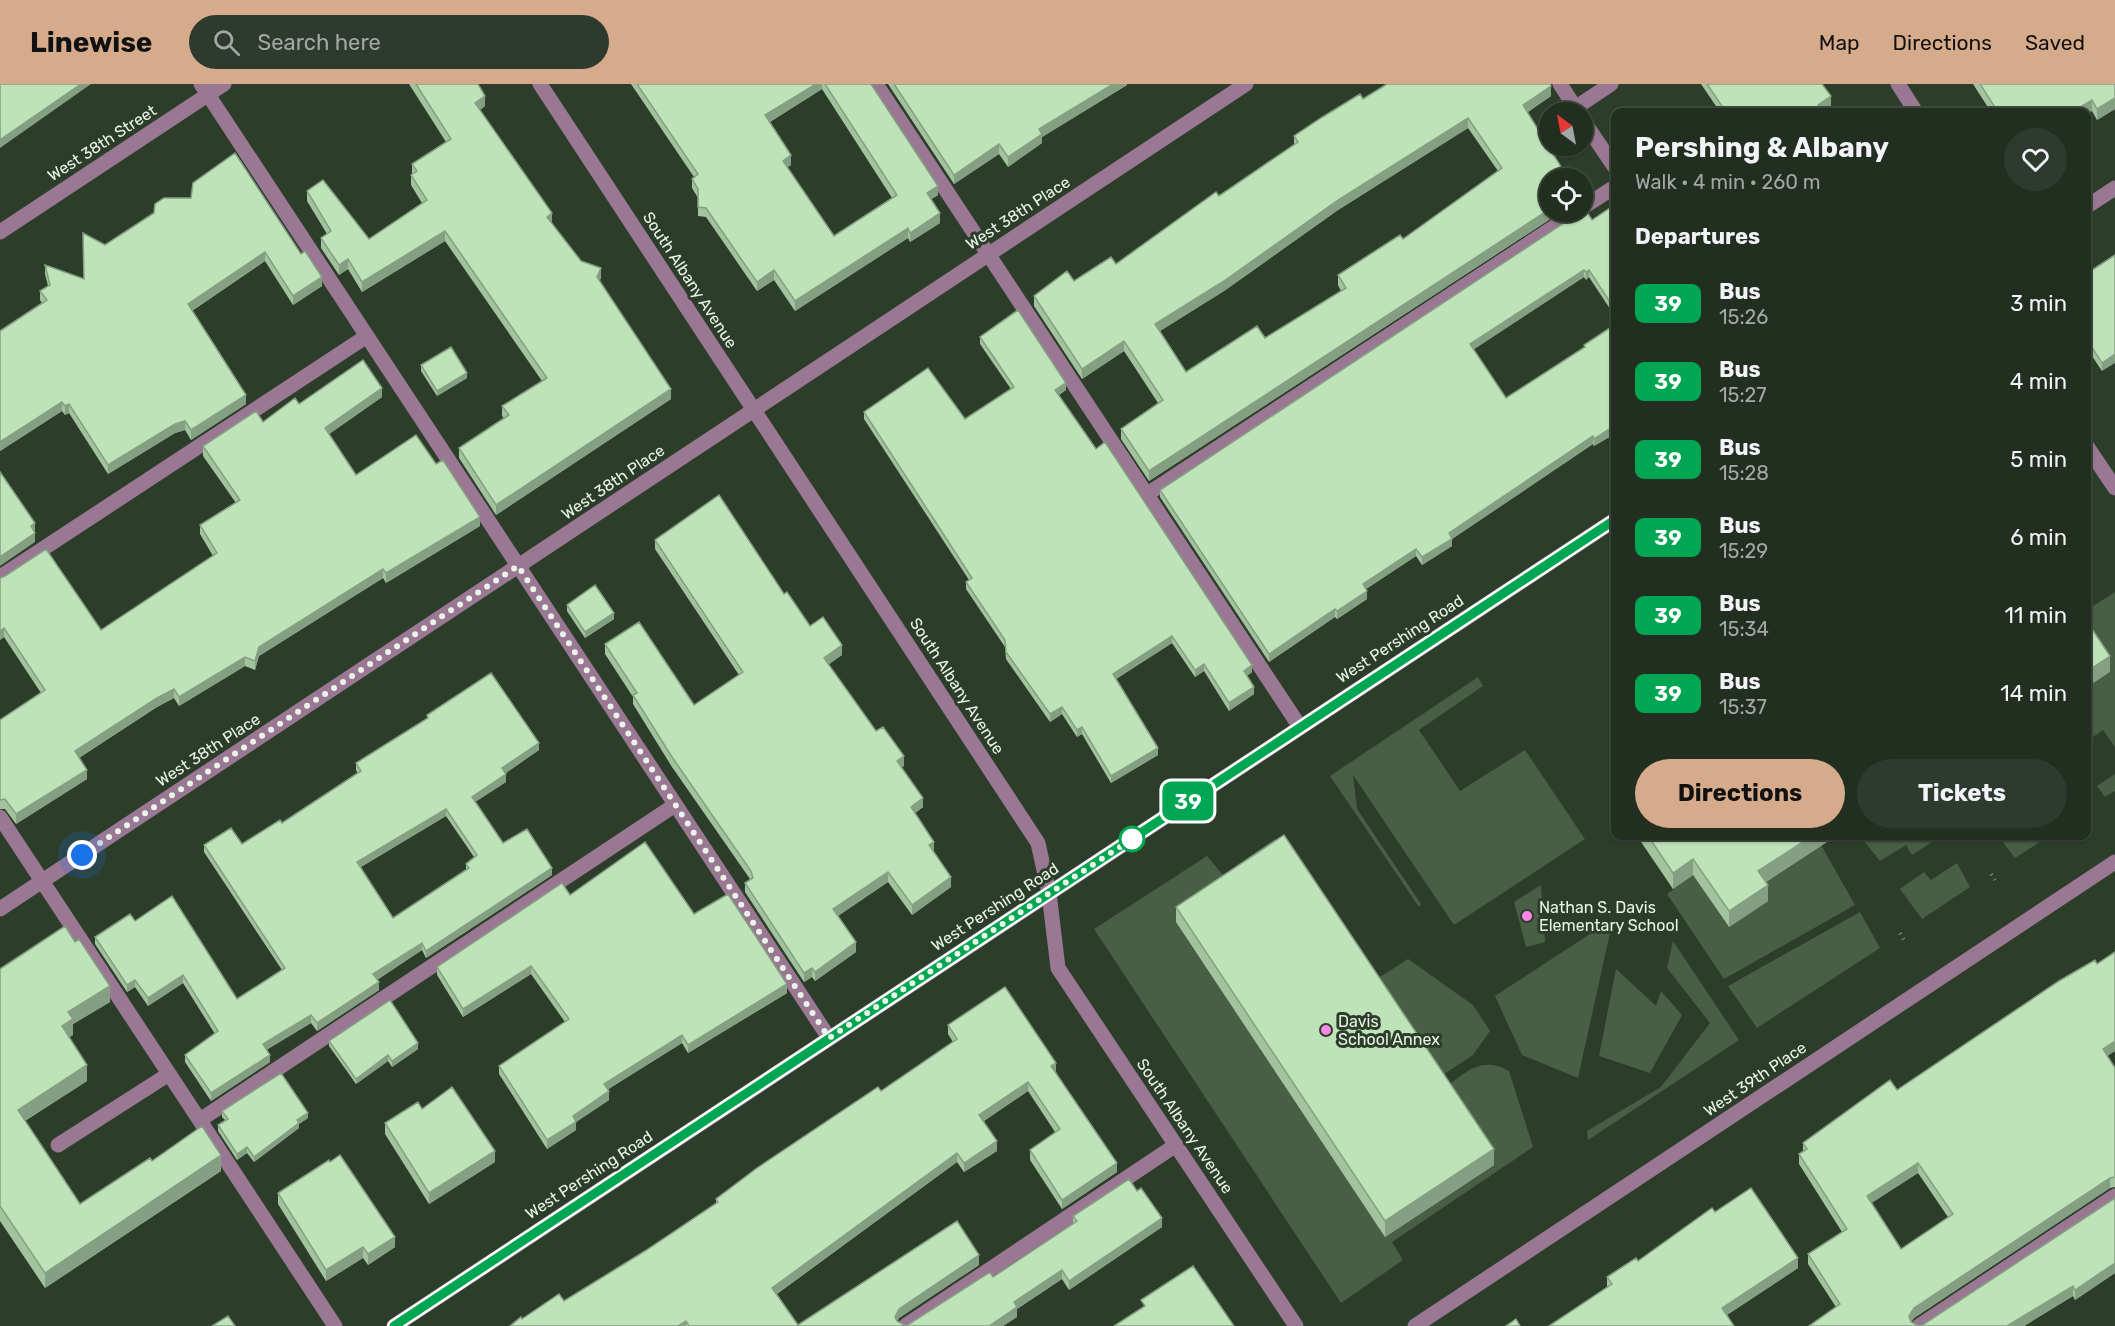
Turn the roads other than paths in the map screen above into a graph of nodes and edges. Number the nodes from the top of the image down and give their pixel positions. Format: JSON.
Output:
{"nodes":[{"id":1,"x":224,"y":84,"type":"edge"},
{"id":2,"x":540,"y":84,"type":"edge"},
{"id":3,"x":876,"y":84,"type":"edge"},
{"id":4,"x":1246,"y":84,"type":"edge"},
{"id":5,"x":1560,"y":84,"type":"edge"},
{"id":6,"x":1611,"y":84,"type":"edge"},
{"id":7,"x":1898,"y":84,"type":"edge"},
{"id":8,"x":205,"y":89,"type":"edge"},
{"id":9,"x":1572,"y":102,"type":"edge"},
{"id":10,"x":1591,"y":102,"type":"edge"},
{"id":11,"x":1913,"y":108,"type":"edge"},
{"id":12,"x":1593,"y":134,"type":"edge"},
{"id":13,"x":1611,"y":161,"type":"edge"},
{"id":14,"x":2115,"y":188,"type":"edge"},
{"id":15,"x":1611,"y":189,"type":"edge"},
{"id":16,"x":1593,"y":201,"type":"edge"},
{"id":17,"x":2091,"y":204,"type":"edge"},
{"id":18,"x":1562,"y":222,"type":"edge"},
{"id":19,"x":0,"y":232,"type":"edge"},
{"id":20,"x":988,"y":255,"type":"junction"},
{"id":21,"x":367,"y":336,"type":"junction"},
{"id":22,"x":754,"y":410,"type":"junction"},
{"id":23,"x":2091,"y":452,"type":"edge"},
{"id":24,"x":2115,"y":488,"type":"edge"},
{"id":25,"x":1146,"y":495,"type":"junction"},
{"id":26,"x":1611,"y":522,"type":"edge"},
{"id":27,"x":518,"y":566,"type":"junction"},
{"id":28,"x":0,"y":577,"type":"edge"},
{"id":29,"x":1300,"y":727,"type":"junction"},
{"id":30,"x":675,"y":805,"type":"junction"},
{"id":31,"x":0,"y":817,"type":"edge"},
{"id":32,"x":2115,"y":862,"type":"edge"},
{"id":33,"x":42,"y":881,"type":"junction"},
{"id":34,"x":1049,"y":893,"type":"junction"},
{"id":35,"x":0,"y":909,"type":"edge"},
{"id":36,"x":829,"y":1038,"type":"junction"},
{"id":37,"x":169,"y":1074,"type":"junction"},
{"id":38,"x":200,"y":1120,"type":"junction"},
{"id":39,"x":58,"y":1145,"type":"dead end"},
{"id":40,"x":1176,"y":1145,"type":"junction"},
{"id":41,"x":2115,"y":1196,"type":"edge"},
{"id":42,"x":335,"y":1326,"type":"edge"},
{"id":43,"x":394,"y":1326,"type":"edge"},
{"id":44,"x":905,"y":1326,"type":"edge"},
{"id":45,"x":1296,"y":1326,"type":"edge"},
{"id":46,"x":1415,"y":1326,"type":"edge"},
{"id":47,"x":1919,"y":1326,"type":"edge"}],
"edges":[{"from":1,"to":8,"type":"street","name":"West 38th Street"},
{"from":2,"to":22,"type":"street","name":"South Albany Avenue"},
{"from":3,"to":20,"type":"street"},
{"from":4,"to":20,"type":"street","name":"West 38th Place"},
{"from":5,"to":9,"type":"street"},
{"from":6,"to":10,"type":"street"},
{"from":7,"to":11,"type":"street"},
{"from":8,"to":19,"type":"street","name":"West 38th Street"},
{"from":8,"to":21,"type":"street"},
{"from":12,"to":13,"type":"street"},
{"from":14,"to":17,"type":"street"},
{"from":15,"to":16,"type":"street"},
{"from":18,"to":25,"type":"street"},
{"from":20,"to":22,"type":"street","name":"West 38th Place"},
{"from":20,"to":25,"type":"street"},
{"from":21,"to":27,"type":"street"},
{"from":21,"to":28,"type":"street"},
{"from":22,"to":27,"type":"street","name":"West 38th Place"},
{"from":22,"to":34,"type":"street","name":"South Albany Avenue"},
{"from":23,"to":24,"type":"street"},
{"from":25,"to":29,"type":"street"},
{"from":26,"to":29,"type":"street","name":"West Pershing Road"},
{"from":27,"to":30,"type":"street"},
{"from":27,"to":33,"type":"street","name":"West 38th Place"},
{"from":29,"to":34,"type":"street","name":"West Pershing Road"},
{"from":30,"to":36,"type":"street"},
{"from":30,"to":38,"type":"street"},
{"from":31,"to":33,"type":"street"},
{"from":32,"to":46,"type":"street","name":"West 39th Place"},
{"from":33,"to":35,"type":"street","name":"West 38th Place"},
{"from":33,"to":37,"type":"street"},
{"from":34,"to":36,"type":"street","name":"West Pershing Road"},
{"from":34,"to":40,"type":"street","name":"South Albany Avenue"},
{"from":36,"to":43,"type":"street","name":"West Pershing Road"},
{"from":37,"to":38,"type":"street"},
{"from":37,"to":39,"type":"street"},
{"from":38,"to":42,"type":"street"},
{"from":40,"to":44,"type":"street"},
{"from":40,"to":45,"type":"street","name":"South Albany Avenue"},
{"from":41,"to":47,"type":"street"}]}
